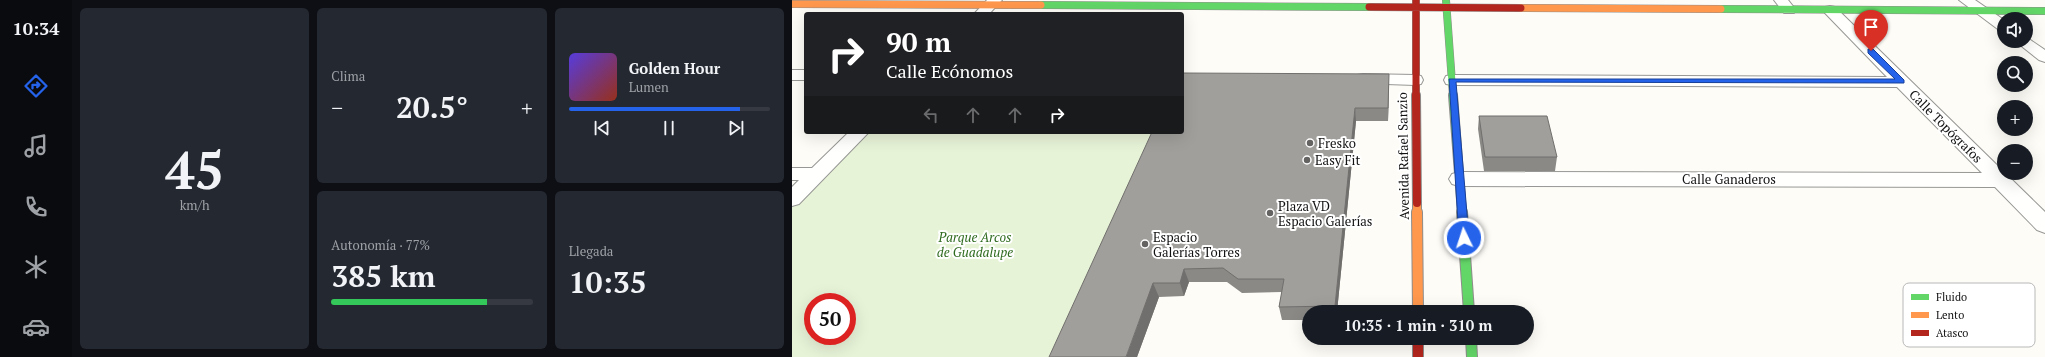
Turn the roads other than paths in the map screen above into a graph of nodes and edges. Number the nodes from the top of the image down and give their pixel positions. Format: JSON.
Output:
{"nodes":[{"id":1,"x":1966,"y":0,"type":"edge"},
{"id":2,"x":792,"y":4,"type":"edge"},
{"id":3,"x":1416,"y":4,"type":"edge"},
{"id":4,"x":1446,"y":4,"type":"edge"},
{"id":5,"x":1785,"y":5,"type":"edge"},
{"id":6,"x":989,"y":6,"type":"edge"},
{"id":7,"x":1830,"y":10,"type":"junction"},
{"id":8,"x":1981,"y":11,"type":"junction"},
{"id":9,"x":2045,"y":11,"type":"edge"},
{"id":10,"x":1997,"y":22,"type":"edge"},
{"id":11,"x":2033,"y":48,"type":"edge"},
{"id":12,"x":2045,"y":57,"type":"edge"},
{"id":13,"x":792,"y":75,"type":"edge"},
{"id":14,"x":804,"y":75,"type":"edge"},
{"id":15,"x":1346,"y":79,"type":"edge"},
{"id":16,"x":1415,"y":80,"type":"junction"},
{"id":17,"x":1452,"y":80,"type":"junction"},
{"id":18,"x":1902,"y":82,"type":"junction"},
{"id":19,"x":858,"y":134,"type":"edge"},
{"id":20,"x":792,"y":174,"type":"edge"},
{"id":21,"x":818,"y":174,"type":"junction"},
{"id":22,"x":1997,"y":178,"type":"edge"},
{"id":23,"x":1459,"y":179,"type":"junction"},
{"id":24,"x":1997,"y":180,"type":"edge"},
{"id":25,"x":1999,"y":180,"type":"edge"},
{"id":26,"x":792,"y":199,"type":"edge"},
{"id":27,"x":2045,"y":225,"type":"edge"},
{"id":28,"x":1418,"y":305,"type":"edge"},
{"id":29,"x":1468,"y":305,"type":"edge"},
{"id":30,"x":1418,"y":345,"type":"edge"},
{"id":31,"x":1471,"y":345,"type":"edge"},
{"id":32,"x":1418,"y":357,"type":"edge"},
{"id":33,"x":1472,"y":357,"type":"edge"}],
"edges":[{"from":1,"to":8,"type":"street"},
{"from":2,"to":6,"type":"street"},
{"from":3,"to":4,"type":"street"},
{"from":3,"to":6,"type":"street"},
{"from":3,"to":16,"type":"street","name":"Avenida Rafael Sanzio"},
{"from":4,"to":5,"type":"street"},
{"from":4,"to":17,"type":"street"},
{"from":5,"to":7,"type":"street"},
{"from":7,"to":8,"type":"street"},
{"from":7,"to":18,"type":"street","name":"Calle Topógrafos"},
{"from":8,"to":9,"type":"street"},
{"from":8,"to":10,"type":"street"},
{"from":11,"to":12,"type":"street"},
{"from":13,"to":14,"type":"street"},
{"from":15,"to":16,"type":"street"},
{"from":16,"to":28,"type":"street","name":"Avenida Rafael Sanzio"},
{"from":17,"to":18,"type":"street"},
{"from":17,"to":23,"type":"street"},
{"from":18,"to":22,"type":"street","name":"Calle Topógrafos"},
{"from":19,"to":21,"type":"street"},
{"from":20,"to":21,"type":"street"},
{"from":21,"to":26,"type":"street"},
{"from":23,"to":24,"type":"street","name":"Calle Ganaderos"},
{"from":23,"to":29,"type":"street"},
{"from":25,"to":27,"type":"street","name":"Calle Topógrafos"},
{"from":30,"to":32,"type":"street"},
{"from":31,"to":33,"type":"street"}]}
